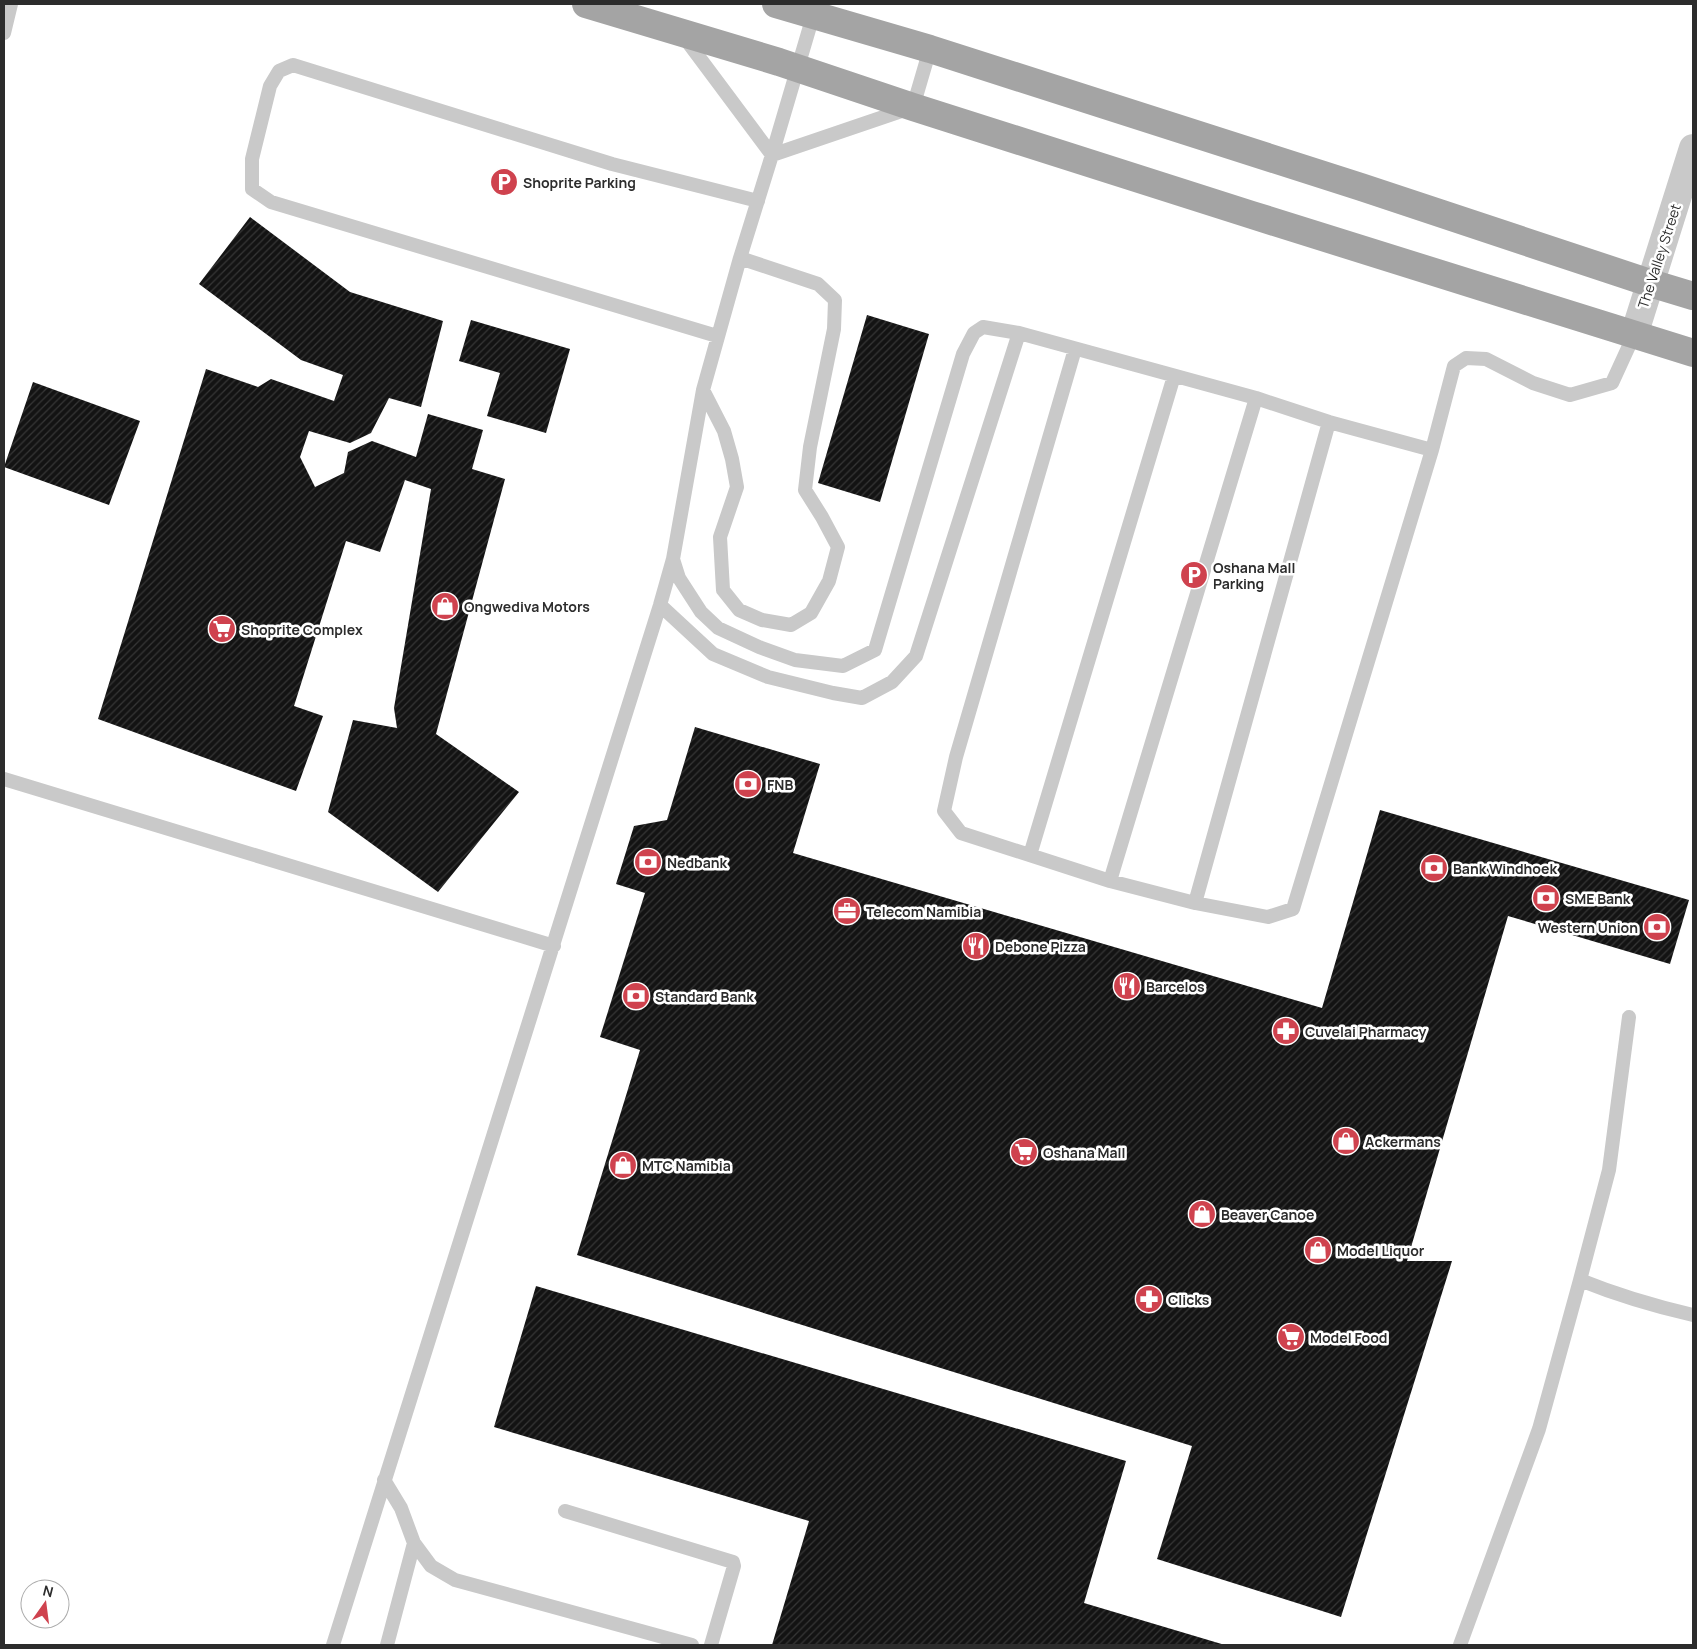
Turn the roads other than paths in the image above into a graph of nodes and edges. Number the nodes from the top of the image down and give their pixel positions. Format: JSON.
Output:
{"nodes":[{"id":1,"x":11,"y":4,"type":"edge"},
{"id":2,"x":586,"y":4,"type":"edge"},
{"id":3,"x":776,"y":4,"type":"edge"},
{"id":4,"x":813,"y":16,"type":"junction"},
{"id":5,"x":4,"y":33,"type":"edge"},
{"id":6,"x":681,"y":33,"type":"junction"},
{"id":7,"x":930,"y":49,"type":"junction"},
{"id":8,"x":797,"y":68,"type":"junction"},
{"id":9,"x":914,"y":107,"type":"junction"},
{"id":10,"x":1693,"y":148,"type":"edge"},
{"id":11,"x":772,"y":155,"type":"junction"},
{"id":12,"x":758,"y":201,"type":"junction"},
{"id":13,"x":740,"y":258,"type":"junction"},
{"id":14,"x":1650,"y":283,"type":"junction"},
{"id":15,"x":1693,"y":296,"type":"edge"},
{"id":16,"x":1019,"y":333,"type":"junction"},
{"id":17,"x":1634,"y":335,"type":"junction"},
{"id":18,"x":717,"y":336,"type":"junction"},
{"id":19,"x":1075,"y":349,"type":"junction"},
{"id":20,"x":1693,"y":353,"type":"edge"},
{"id":21,"x":1174,"y":376,"type":"junction"},
{"id":22,"x":703,"y":390,"type":"junction"},
{"id":23,"x":1256,"y":398,"type":"junction"},
{"id":24,"x":1329,"y":422,"type":"junction"},
{"id":25,"x":1432,"y":450,"type":"junction"},
{"id":26,"x":673,"y":559,"type":"junction"},
{"id":27,"x":660,"y":605,"type":"junction"},
{"id":28,"x":4,"y":779,"type":"edge"},
{"id":29,"x":1030,"y":855,"type":"junction"},
{"id":30,"x":1110,"y":881,"type":"junction"},
{"id":31,"x":1195,"y":903,"type":"junction"},
{"id":32,"x":554,"y":946,"type":"junction"},
{"id":33,"x":1629,"y":1017,"type":"dead end"},
{"id":34,"x":1580,"y":1280,"type":"junction"},
{"id":35,"x":1693,"y":1314,"type":"edge"},
{"id":36,"x":384,"y":1480,"type":"junction"},
{"id":37,"x":565,"y":1511,"type":"dead end"},
{"id":38,"x":414,"y":1543,"type":"junction"},
{"id":39,"x":333,"y":1645,"type":"edge"},
{"id":40,"x":387,"y":1645,"type":"edge"},
{"id":41,"x":692,"y":1645,"type":"edge"},
{"id":42,"x":711,"y":1645,"type":"edge"},
{"id":43,"x":1460,"y":1645,"type":"edge"}],
"edges":[{"from":1,"to":5,"type":"lane"},
{"from":2,"to":6,"type":"main road"},
{"from":3,"to":4,"type":"main road"},
{"from":4,"to":7,"type":"main road"},
{"from":4,"to":8,"type":"lane"},
{"from":6,"to":8,"type":"main road"},
{"from":6,"to":11,"type":"lane"},
{"from":7,"to":9,"type":"lane"},
{"from":7,"to":14,"type":"main road"},
{"from":8,"to":9,"type":"main road"},
{"from":8,"to":11,"type":"lane"},
{"from":9,"to":11,"type":"lane"},
{"from":9,"to":17,"type":"main road"},
{"from":10,"to":14,"type":"street","name":"The Valley Street"},
{"from":11,"to":12,"type":"lane"},
{"from":12,"to":13,"type":"lane"},
{"from":12,"to":18,"type":"lane"},
{"from":13,"to":18,"type":"lane"},
{"from":13,"to":22,"type":"lane"},
{"from":14,"to":15,"type":"main road"},
{"from":14,"to":17,"type":"street","name":"The Valley Street"},
{"from":16,"to":19,"type":"lane"},
{"from":16,"to":26,"type":"lane"},
{"from":16,"to":27,"type":"lane"},
{"from":17,"to":20,"type":"main road"},
{"from":17,"to":25,"type":"lane"},
{"from":18,"to":22,"type":"lane"},
{"from":19,"to":21,"type":"lane"},
{"from":19,"to":29,"type":"lane"},
{"from":21,"to":23,"type":"lane"},
{"from":21,"to":29,"type":"lane"},
{"from":22,"to":26,"type":"lane"},
{"from":23,"to":24,"type":"lane"},
{"from":23,"to":30,"type":"lane"},
{"from":24,"to":25,"type":"lane"},
{"from":24,"to":31,"type":"lane"},
{"from":25,"to":31,"type":"lane"},
{"from":26,"to":27,"type":"lane"},
{"from":27,"to":32,"type":"lane"},
{"from":28,"to":32,"type":"lane"},
{"from":29,"to":30,"type":"lane"},
{"from":30,"to":31,"type":"lane"},
{"from":32,"to":36,"type":"lane"},
{"from":33,"to":34,"type":"lane"},
{"from":34,"to":35,"type":"lane"},
{"from":34,"to":43,"type":"lane"},
{"from":36,"to":38,"type":"lane"},
{"from":36,"to":39,"type":"lane"},
{"from":37,"to":42,"type":"lane"},
{"from":38,"to":40,"type":"lane"},
{"from":38,"to":41,"type":"lane"}]}
